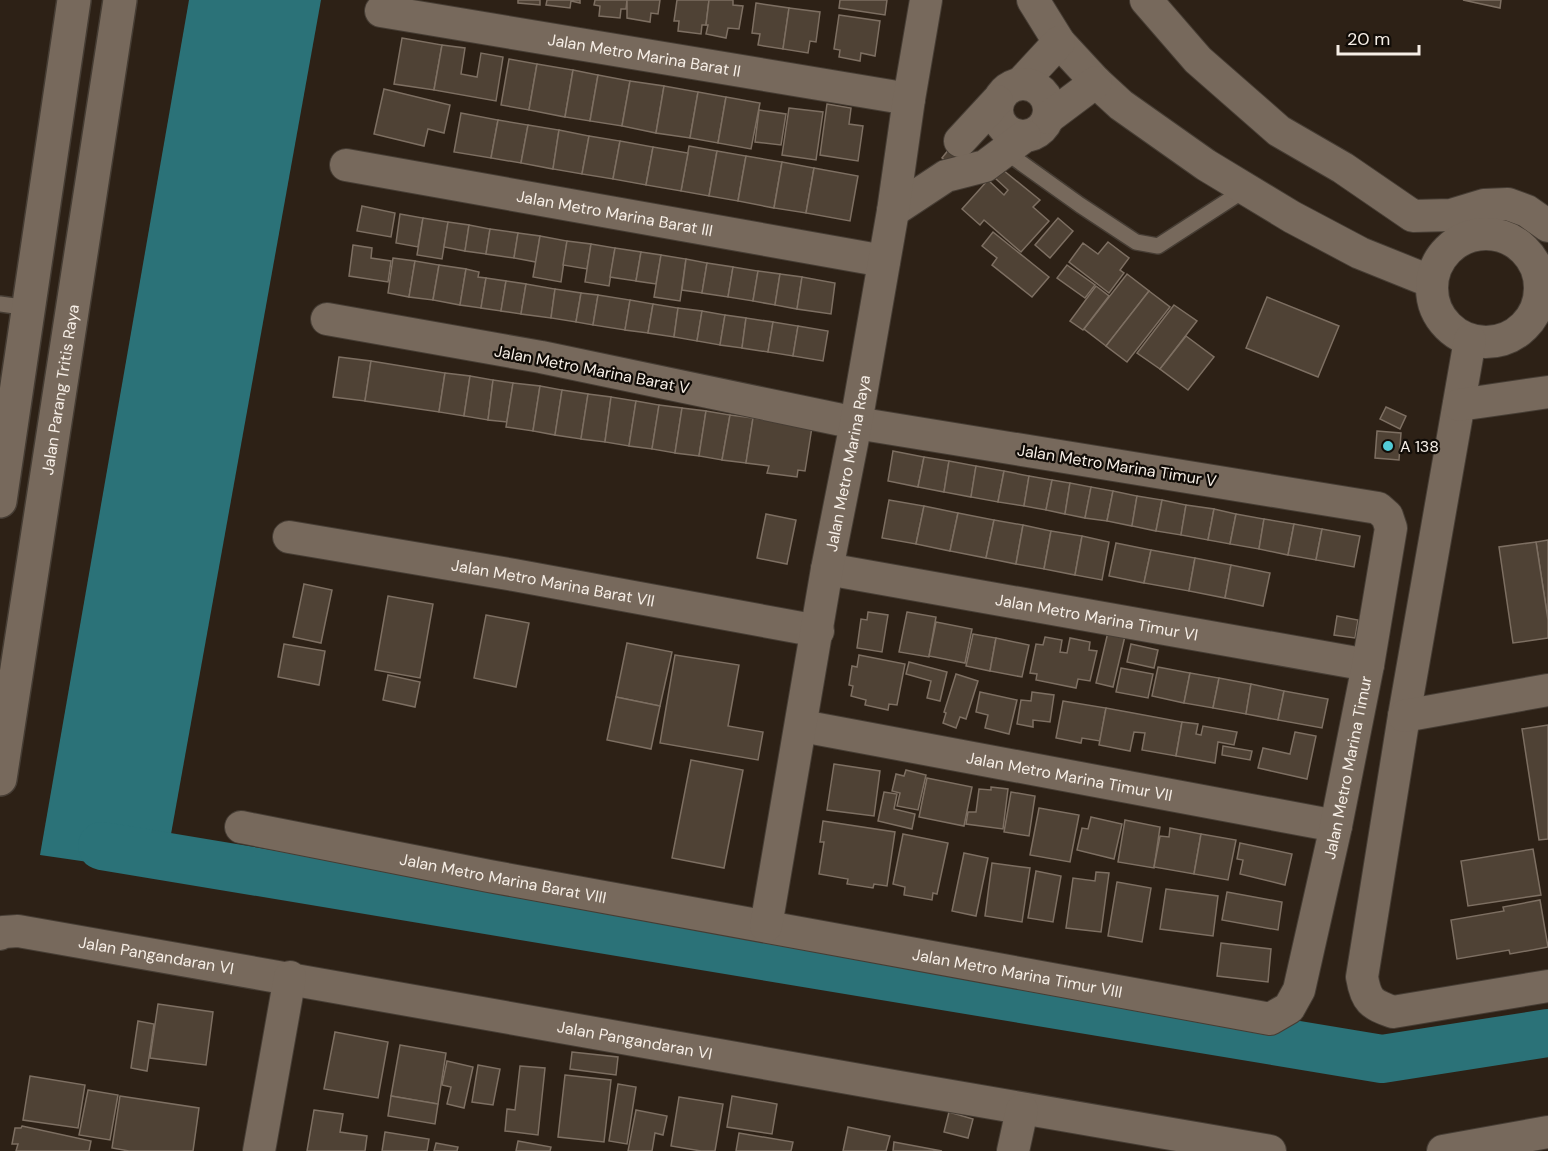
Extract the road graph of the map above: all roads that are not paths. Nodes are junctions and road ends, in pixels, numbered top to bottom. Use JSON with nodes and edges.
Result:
{"nodes":[{"id":1,"x":75,"y":0,"type":"edge"},
{"id":2,"x":120,"y":0,"type":"edge"},
{"id":3,"x":926,"y":0,"type":"edge"},
{"id":4,"x":1033,"y":0,"type":"edge"},
{"id":5,"x":1146,"y":0,"type":"edge"},
{"id":6,"x":381,"y":11,"type":"dead end"},
{"id":7,"x":1059,"y":42,"type":"junction"},
{"id":8,"x":1096,"y":82,"type":"junction"},
{"id":9,"x":1009,"y":92,"type":"junction"},
{"id":10,"x":909,"y":99,"type":"junction"},
{"id":11,"x":1026,"y":135,"type":"junction"},
{"id":12,"x":952,"y":160,"type":"junction"},
{"id":13,"x":346,"y":165,"type":"dead end"},
{"id":14,"x":1246,"y":189,"type":"junction"},
{"id":15,"x":893,"y":211,"type":"junction"},
{"id":16,"x":1548,"y":226,"type":"edge"},
{"id":17,"x":884,"y":261,"type":"junction"},
{"id":18,"x":1432,"y":282,"type":"junction"},
{"id":19,"x":1544,"y":294,"type":"edge"},
{"id":20,"x":14,"y":306,"type":"edge"},
{"id":21,"x":327,"y":319,"type":"dead end"},
{"id":22,"x":1470,"y":340,"type":"junction"},
{"id":23,"x":1548,"y":392,"type":"edge"},
{"id":24,"x":1459,"y":405,"type":"junction"},
{"id":25,"x":856,"y":423,"type":"junction"},
{"id":26,"x":0,"y":501,"type":"edge"},
{"id":27,"x":1378,"y":508,"type":"joint"},
{"id":28,"x":289,"y":537,"type":"dead end"},
{"id":29,"x":827,"y":569,"type":"junction"},
{"id":30,"x":818,"y":631,"type":"junction"},
{"id":31,"x":1368,"y":665,"type":"junction"},
{"id":32,"x":1548,"y":690,"type":"edge"},
{"id":33,"x":1404,"y":716,"type":"junction"},
{"id":34,"x":802,"y":726,"type":"junction"},
{"id":35,"x":0,"y":779,"type":"edge"},
{"id":36,"x":1336,"y":826,"type":"junction"},
{"id":37,"x":241,"y":827,"type":"dead end"},
{"id":38,"x":766,"y":926,"type":"junction"},
{"id":39,"x":0,"y":934,"type":"edge"},
{"id":40,"x":290,"y":977,"type":"junction"},
{"id":41,"x":1548,"y":986,"type":"edge"},
{"id":42,"x":1270,"y":1019,"type":"joint"},
{"id":43,"x":1022,"y":1110,"type":"junction"},
{"id":44,"x":1548,"y":1132,"type":"edge"},
{"id":45,"x":260,"y":1151,"type":"edge"},
{"id":46,"x":1013,"y":1151,"type":"edge"},
{"id":47,"x":1270,"y":1151,"type":"edge"},
{"id":48,"x":1443,"y":1151,"type":"edge"}],
"edges":[{"from":1,"to":20,"type":"street"},
{"from":2,"to":35,"type":"street","name":"Jalan Parang Tritis Raya"},
{"from":3,"to":10,"type":"street","name":"Jalan Metro Marina Raya"},
{"from":4,"to":7,"type":"street"},
{"from":5,"to":16,"type":"street"},
{"from":6,"to":10,"type":"street","name":"Jalan Metro Marina Barat II"},
{"from":7,"to":8,"type":"street"},
{"from":7,"to":9,"type":"street"},
{"from":8,"to":11,"type":"street"},
{"from":8,"to":14,"type":"street"},
{"from":9,"to":11,"type":"street"},
{"from":9,"to":11,"type":"street"},
{"from":9,"to":12,"type":"street"},
{"from":10,"to":15,"type":"street","name":"Jalan Metro Marina Raya"},
{"from":11,"to":12,"type":"street"},
{"from":11,"to":14,"type":"lane"},
{"from":12,"to":15,"type":"street"},
{"from":13,"to":17,"type":"street","name":"Jalan Metro Marina Barat III"},
{"from":14,"to":18,"type":"street"},
{"from":15,"to":17,"type":"street","name":"Jalan Metro Marina Raya"},
{"from":17,"to":25,"type":"street","name":"Jalan Metro Marina Raya"},
{"from":18,"to":19,"type":"street"},
{"from":18,"to":22,"type":"street"},
{"from":19,"to":22,"type":"street"},
{"from":20,"to":26,"type":"street"},
{"from":21,"to":25,"type":"street","name":"Jalan Metro Marina Barat V"},
{"from":22,"to":24,"type":"street"},
{"from":23,"to":24,"type":"street"},
{"from":24,"to":33,"type":"street"},
{"from":25,"to":27,"type":"street","name":"Jalan Metro Marina Timur V"},
{"from":25,"to":29,"type":"street","name":"Jalan Metro Marina Raya"},
{"from":27,"to":31,"type":"street","name":"Jalan Metro Marina Timur"},
{"from":28,"to":30,"type":"street","name":"Jalan Metro Marina Barat VII"},
{"from":29,"to":30,"type":"street","name":"Jalan Metro Marina Raya"},
{"from":29,"to":31,"type":"street","name":"Jalan Metro Marina Timur VI"},
{"from":30,"to":34,"type":"street","name":"Jalan Metro Marina Raya"},
{"from":31,"to":36,"type":"street","name":"Jalan Metro Marina Timur"},
{"from":32,"to":33,"type":"street"},
{"from":33,"to":41,"type":"street"},
{"from":34,"to":36,"type":"street","name":"Jalan Metro Marina Timur VII"},
{"from":34,"to":38,"type":"street","name":"Jalan Metro Marina Raya"},
{"from":36,"to":42,"type":"street","name":"Jalan Metro Marina Timur"},
{"from":37,"to":38,"type":"street","name":"Jalan Metro Marina Barat VIII"},
{"from":38,"to":42,"type":"street","name":"Jalan Metro Marina Timur VIII"},
{"from":39,"to":40,"type":"street","name":"Jalan Pangandaran VI"},
{"from":40,"to":43,"type":"street","name":"Jalan Pangandaran VI"},
{"from":40,"to":45,"type":"street"},
{"from":43,"to":46,"type":"street"},
{"from":43,"to":47,"type":"street","name":"Jalan Pangandaran VI"},
{"from":44,"to":48,"type":"street"}]}
